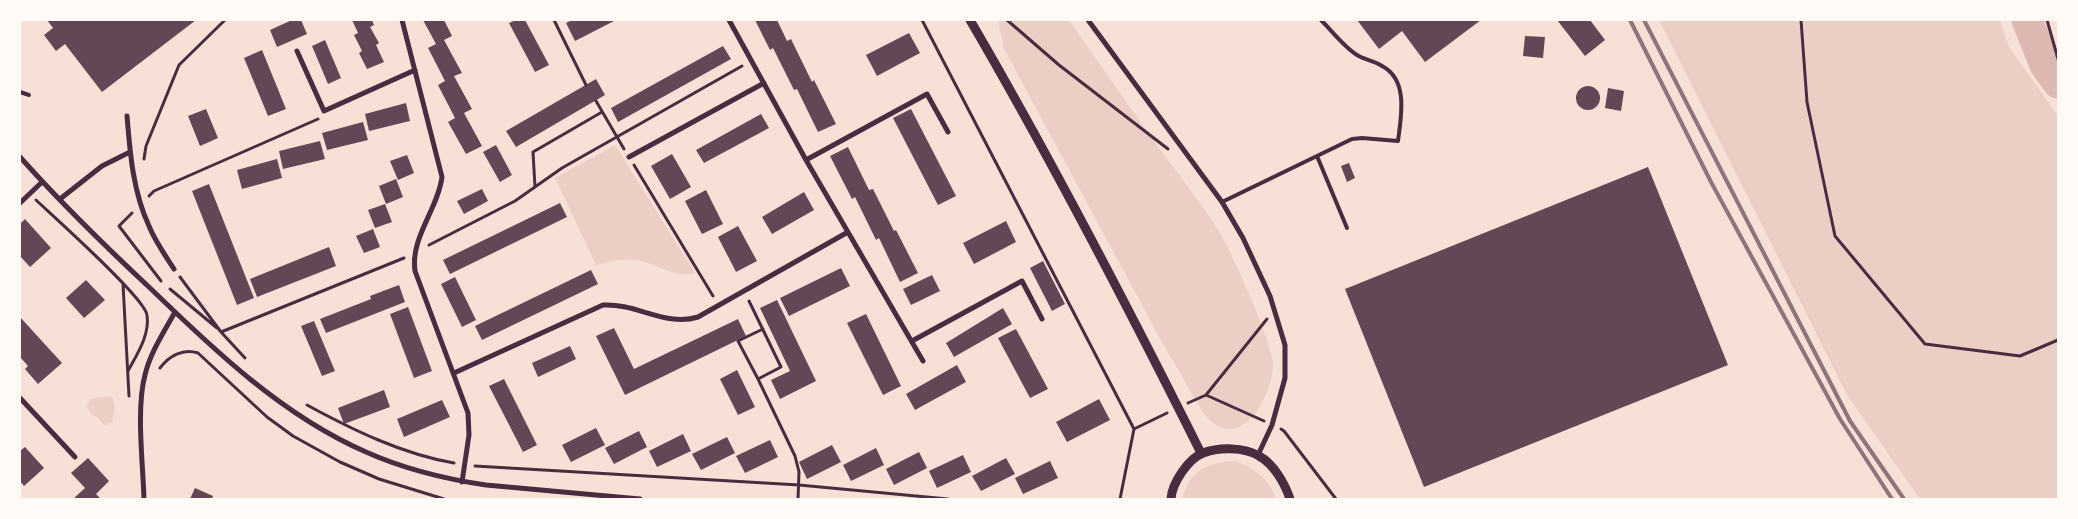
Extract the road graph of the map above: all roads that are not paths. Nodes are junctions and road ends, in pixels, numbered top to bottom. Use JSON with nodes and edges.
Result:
{"nodes":[{"id":1,"x":402,"y":20,"type":"edge"},
{"id":2,"x":729,"y":20,"type":"edge"},
{"id":3,"x":970,"y":20,"type":"edge"},
{"id":4,"x":1088,"y":20,"type":"edge"},
{"id":5,"x":1321,"y":20,"type":"edge"},
{"id":6,"x":297,"y":51,"type":"dead end"},
{"id":7,"x":415,"y":70,"type":"junction"},
{"id":8,"x":764,"y":83,"type":"junction"},
{"id":9,"x":20,"y":92,"type":"edge"},
{"id":10,"x":29,"y":94,"type":"dead end"},
{"id":11,"x":127,"y":116,"type":"dead end"},
{"id":12,"x":948,"y":132,"type":"dead end"},
{"id":13,"x":130,"y":152,"type":"junction"},
{"id":14,"x":20,"y":156,"type":"edge"},
{"id":15,"x":629,"y":156,"type":"road end"},
{"id":16,"x":1317,"y":156,"type":"junction"},
{"id":17,"x":806,"y":160,"type":"junction"},
{"id":18,"x":42,"y":182,"type":"junction"},
{"id":19,"x":60,"y":199,"type":"junction"},
{"id":20,"x":1222,"y":202,"type":"junction"},
{"id":21,"x":20,"y":203,"type":"edge"},
{"id":22,"x":1347,"y":228,"type":"dead end"},
{"id":23,"x":848,"y":232,"type":"junction"},
{"id":24,"x":174,"y":269,"type":"road end"},
{"id":25,"x":175,"y":312,"type":"junction"},
{"id":26,"x":1042,"y":319,"type":"dead end"},
{"id":27,"x":912,"y":341,"type":"junction"},
{"id":28,"x":923,"y":360,"type":"dead end"},
{"id":29,"x":454,"y":373,"type":"junction"},
{"id":30,"x":20,"y":398,"type":"edge"},
{"id":31,"x":1201,"y":453,"type":"junction"},
{"id":32,"x":1258,"y":455,"type":"junction"},
{"id":33,"x":75,"y":457,"type":"dead end"},
{"id":34,"x":462,"y":482,"type":"junction"},
{"id":35,"x":598,"y":498,"type":"edge"},
{"id":36,"x":144,"y":499,"type":"edge"},
{"id":37,"x":640,"y":499,"type":"edge"},
{"id":38,"x":1171,"y":499,"type":"edge"},
{"id":39,"x":1290,"y":499,"type":"edge"}],
"edges":[{"from":1,"to":7,"type":"street"},
{"from":2,"to":8,"type":"street"},
{"from":3,"to":31,"type":"street"},
{"from":4,"to":20,"type":"street"},
{"from":5,"to":16,"type":"lane"},
{"from":6,"to":7,"type":"street"},
{"from":7,"to":29,"type":"street"},
{"from":8,"to":15,"type":"street"},
{"from":8,"to":17,"type":"street"},
{"from":9,"to":10,"type":"lane"},
{"from":11,"to":13,"type":"street"},
{"from":12,"to":17,"type":"street"},
{"from":13,"to":19,"type":"street"},
{"from":13,"to":24,"type":"street"},
{"from":14,"to":18,"type":"street"},
{"from":16,"to":20,"type":"lane"},
{"from":16,"to":22,"type":"lane"},
{"from":17,"to":23,"type":"street"},
{"from":18,"to":19,"type":"street"},
{"from":18,"to":21,"type":"street"},
{"from":19,"to":25,"type":"street"},
{"from":20,"to":32,"type":"street"},
{"from":23,"to":27,"type":"street"},
{"from":23,"to":29,"type":"street"},
{"from":25,"to":34,"type":"street"},
{"from":25,"to":36,"type":"street"},
{"from":26,"to":27,"type":"street"},
{"from":27,"to":28,"type":"street"},
{"from":29,"to":34,"type":"street"},
{"from":30,"to":33,"type":"street"},
{"from":31,"to":32,"type":"street"},
{"from":31,"to":38,"type":"street"},
{"from":32,"to":39,"type":"street"},
{"from":34,"to":35,"type":"street"},
{"from":35,"to":37,"type":"street"}]}
